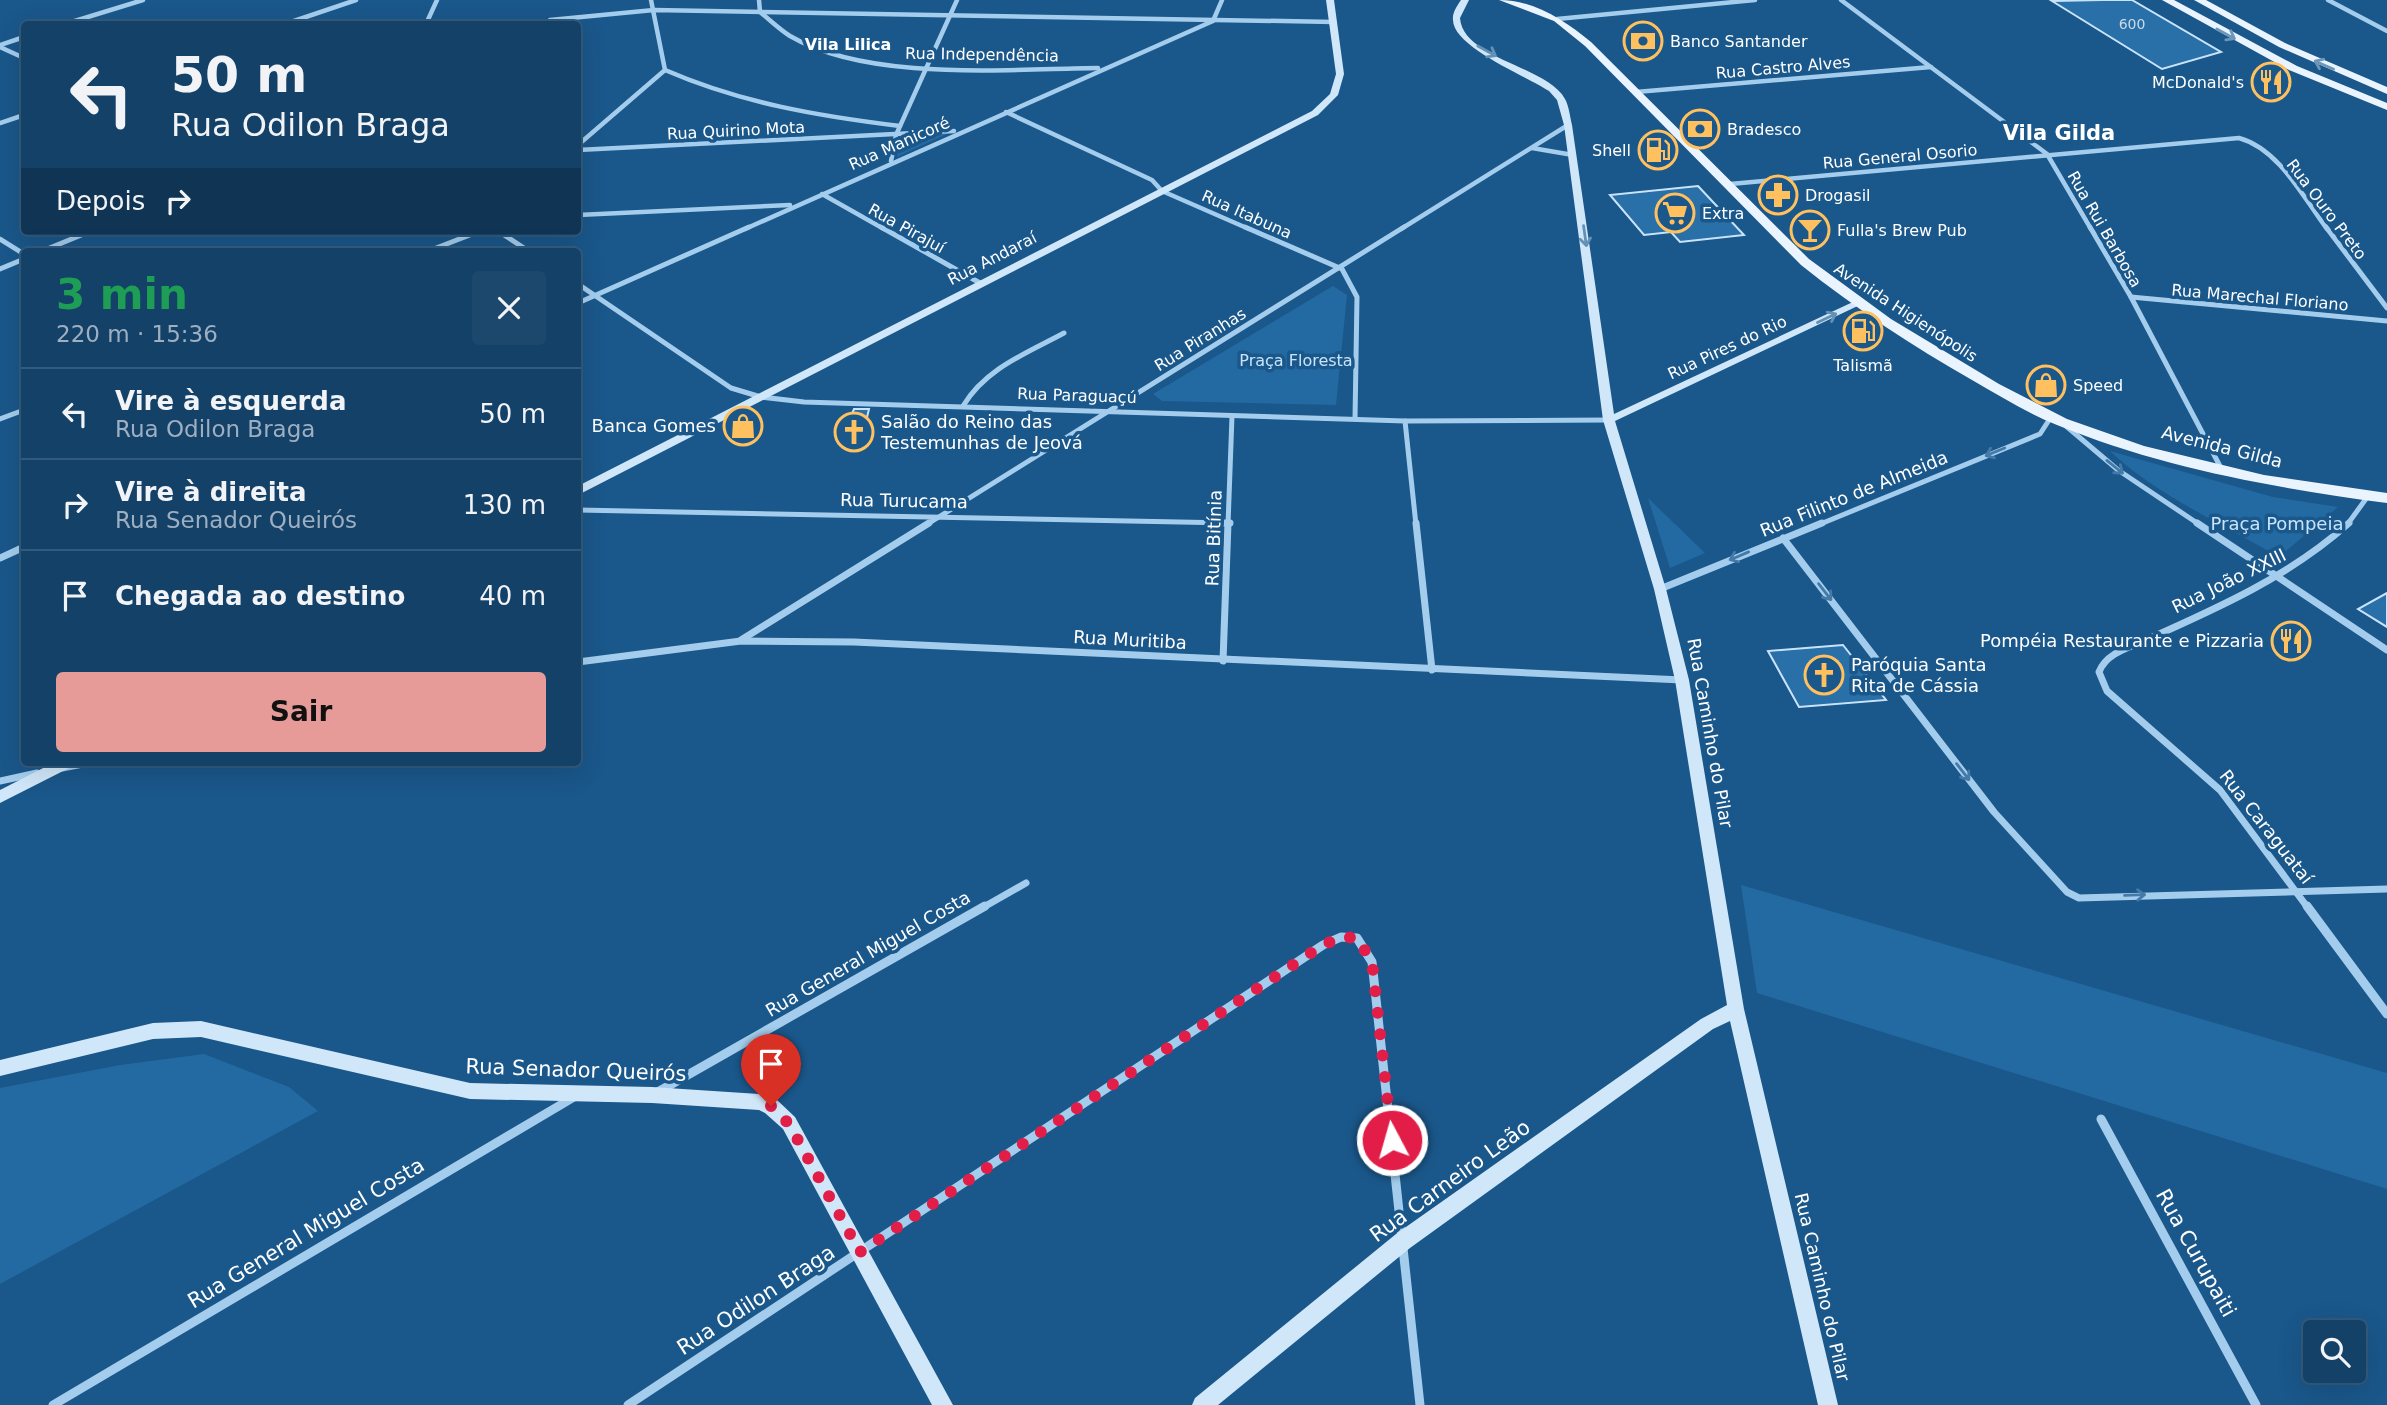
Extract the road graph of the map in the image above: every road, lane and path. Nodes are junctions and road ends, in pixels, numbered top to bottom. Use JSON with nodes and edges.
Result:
{"nodes":[{"id":1,"x":143,"y":0,"type":"edge"},
{"id":2,"x":356,"y":0,"type":"edge"},
{"id":3,"x":437,"y":0,"type":"edge"},
{"id":4,"x":651,"y":0,"type":"edge"},
{"id":5,"x":759,"y":0,"type":"edge"},
{"id":6,"x":957,"y":0,"type":"edge"},
{"id":7,"x":1222,"y":0,"type":"edge"},
{"id":8,"x":1330,"y":0,"type":"edge"},
{"id":9,"x":1465,"y":0,"type":"edge"},
{"id":10,"x":1504,"y":0,"type":"edge"},
{"id":11,"x":1755,"y":0,"type":"edge"},
{"id":12,"x":1841,"y":0,"type":"edge"},
{"id":13,"x":2167,"y":0,"type":"edge"},
{"id":14,"x":2199,"y":0,"type":"edge"},
{"id":15,"x":2328,"y":0,"type":"edge"},
{"id":16,"x":653,"y":10,"type":"junction"},
{"id":17,"x":760,"y":12,"type":"junction"},
{"id":18,"x":950,"y":16,"type":"junction"},
{"id":19,"x":1557,"y":19,"type":"junction"},
{"id":20,"x":550,"y":20,"type":"dead end"},
{"id":21,"x":75,"y":21,"type":"edge"},
{"id":22,"x":294,"y":21,"type":"edge"},
{"id":23,"x":427,"y":21,"type":"edge"},
{"id":24,"x":1213,"y":21,"type":"junction"},
{"id":25,"x":1334,"y":22,"type":"junction"},
{"id":26,"x":2387,"y":31,"type":"edge"},
{"id":27,"x":21,"y":38,"type":"edge"},
{"id":28,"x":0,"y":46,"type":"edge"},
{"id":29,"x":21,"y":56,"type":"edge"},
{"id":30,"x":924,"y":67,"type":"junction"},
{"id":31,"x":1932,"y":67,"type":"junction"},
{"id":32,"x":1102,"y":68,"type":"junction"},
{"id":33,"x":665,"y":70,"type":"junction"},
{"id":34,"x":2387,"y":91,"type":"edge"},
{"id":35,"x":1636,"y":92,"type":"junction"},
{"id":36,"x":2387,"y":107,"type":"edge"},
{"id":37,"x":1006,"y":112,"type":"junction"},
{"id":38,"x":21,"y":116,"type":"edge"},
{"id":39,"x":0,"y":123,"type":"edge"},
{"id":40,"x":1568,"y":125,"type":"junction"},
{"id":41,"x":900,"y":126,"type":"junction"},
{"id":42,"x":961,"y":131,"type":"junction"},
{"id":43,"x":896,"y":135,"type":"junction"},
{"id":44,"x":2239,"y":138,"type":"joint"},
{"id":45,"x":581,"y":145,"type":"edge"},
{"id":46,"x":581,"y":148,"type":"edge"},
{"id":47,"x":1531,"y":148,"type":"junction"},
{"id":48,"x":2047,"y":154,"type":"junction"},
{"id":49,"x":1573,"y":155,"type":"junction"},
{"id":50,"x":891,"y":161,"type":"junction"},
{"id":51,"x":1730,"y":184,"type":"junction"},
{"id":52,"x":1162,"y":191,"type":"junction"},
{"id":53,"x":822,"y":194,"type":"junction"},
{"id":54,"x":797,"y":205,"type":"junction"},
{"id":55,"x":581,"y":215,"type":"edge"},
{"id":56,"x":81,"y":235,"type":"edge"},
{"id":57,"x":470,"y":235,"type":"edge"},
{"id":58,"x":504,"y":235,"type":"edge"},
{"id":59,"x":0,"y":239,"type":"edge"},
{"id":60,"x":50,"y":248,"type":"edge"},
{"id":61,"x":436,"y":248,"type":"edge"},
{"id":62,"x":524,"y":248,"type":"edge"},
{"id":63,"x":21,"y":255,"type":"edge"},
{"id":64,"x":21,"y":258,"type":"edge"},
{"id":65,"x":0,"y":269,"type":"edge"},
{"id":66,"x":1342,"y":269,"type":"junction"},
{"id":67,"x":980,"y":283,"type":"junction"},
{"id":68,"x":581,"y":286,"type":"edge"},
{"id":69,"x":595,"y":295,"type":"junction"},
{"id":70,"x":2131,"y":297,"type":"junction"},
{"id":71,"x":581,"y":302,"type":"edge"},
{"id":72,"x":1859,"y":303,"type":"junction"},
{"id":73,"x":2387,"y":307,"type":"edge"},
{"id":74,"x":2387,"y":321,"type":"edge"},
{"id":75,"x":1064,"y":333,"type":"dead end"},
{"id":76,"x":761,"y":397,"type":"junction"},
{"id":77,"x":964,"y":406,"type":"junction"},
{"id":78,"x":1112,"y":410,"type":"junction"},
{"id":79,"x":21,"y":411,"type":"edge"},
{"id":80,"x":1232,"y":416,"type":"junction"},
{"id":81,"x":0,"y":419,"type":"edge"},
{"id":82,"x":1355,"y":419,"type":"junction"},
{"id":83,"x":1609,"y":420,"type":"junction"},
{"id":84,"x":2057,"y":420,"type":"junction"},
{"id":85,"x":1405,"y":421,"type":"junction"},
{"id":86,"x":2222,"y":471,"type":"junction"},
{"id":87,"x":581,"y":489,"type":"edge"},
{"id":88,"x":2368,"y":496,"type":"junction"},
{"id":89,"x":2387,"y":498,"type":"edge"},
{"id":90,"x":581,"y":510,"type":"edge"},
{"id":91,"x":943,"y":515,"type":"junction"},
{"id":92,"x":1230,"y":523,"type":"junction"},
{"id":93,"x":1783,"y":538,"type":"junction"},
{"id":94,"x":21,"y":548,"type":"edge"},
{"id":95,"x":0,"y":558,"type":"edge"},
{"id":96,"x":2276,"y":577,"type":"junction"},
{"id":97,"x":1660,"y":589,"type":"junction"},
{"id":98,"x":740,"y":641,"type":"junction"},
{"id":99,"x":2387,"y":650,"type":"edge"},
{"id":100,"x":1223,"y":661,"type":"junction"},
{"id":101,"x":581,"y":662,"type":"edge"},
{"id":102,"x":1433,"y":670,"type":"junction"},
{"id":103,"x":2098,"y":679,"type":"joint"},
{"id":104,"x":1682,"y":680,"type":"junction"},
{"id":105,"x":59,"y":767,"type":"edge"},
{"id":106,"x":0,"y":781,"type":"edge"},
{"id":107,"x":0,"y":797,"type":"edge"},
{"id":108,"x":1026,"y":883,"type":"dead end"},
{"id":109,"x":2387,"y":889,"type":"edge"},
{"id":110,"x":2295,"y":890,"type":"junction"},
{"id":111,"x":1735,"y":1009,"type":"junction"},
{"id":112,"x":2387,"y":1014,"type":"edge"},
{"id":113,"x":0,"y":1068,"type":"edge"},
{"id":114,"x":579,"y":1093,"type":"junction"},
{"id":115,"x":652,"y":1095,"type":"junction"},
{"id":116,"x":2101,"y":1119,"type":"dead end"},
{"id":117,"x":1403,"y":1241,"type":"junction"},
{"id":118,"x":860,"y":1252,"type":"junction"},
{"id":119,"x":53,"y":1405,"type":"edge"},
{"id":120,"x":628,"y":1405,"type":"edge"},
{"id":121,"x":943,"y":1405,"type":"edge"},
{"id":122,"x":1202,"y":1405,"type":"edge"},
{"id":123,"x":1420,"y":1405,"type":"edge"},
{"id":124,"x":1828,"y":1405,"type":"edge"},
{"id":125,"x":2256,"y":1405,"type":"edge"}],
"edges":[{"from":1,"to":21,"type":"street"},
{"from":2,"to":22,"type":"street"},
{"from":3,"to":23,"type":"street"},
{"from":4,"to":16,"type":"street"},
{"from":5,"to":17,"type":"street"},
{"from":6,"to":18,"type":"street"},
{"from":7,"to":24,"type":"street"},
{"from":8,"to":25,"type":"street","name":"Rua Andaraí"},
{"from":9,"to":40,"type":"street","name":"Rua Caminho do Pilar","one_way":true},
{"from":10,"to":19,"type":"main road","name":"Avenida Higienópolis"},
{"from":11,"to":19,"type":"street"},
{"from":12,"to":31,"type":"street","name":"Rua Rui Barbosa"},
{"from":13,"to":36,"type":"main road","one_way":true},
{"from":34,"to":14,"type":"main road","one_way":true},
{"from":15,"to":26,"type":"street"},
{"from":16,"to":17,"type":"street"},
{"from":16,"to":20,"type":"street"},
{"from":16,"to":33,"type":"street"},
{"from":17,"to":18,"type":"street"},
{"from":17,"to":30,"type":"street","name":"Rua Independência"},
{"from":18,"to":24,"type":"street"},
{"from":18,"to":30,"type":"street"},
{"from":19,"to":35,"type":"main road","name":"Avenida Higienópolis"},
{"from":24,"to":25,"type":"street"},
{"from":24,"to":32,"type":"street","name":"Rua Manicoré"},
{"from":25,"to":52,"type":"street","name":"Rua Andaraí"},
{"from":27,"to":28,"type":"street"},
{"from":28,"to":29,"type":"street"},
{"from":30,"to":32,"type":"street","name":"Rua Independência"},
{"from":30,"to":41,"type":"street"},
{"from":31,"to":35,"type":"street","name":"Rua Castro Alves"},
{"from":31,"to":48,"type":"street","name":"Rua Rui Barbosa"},
{"from":32,"to":37,"type":"street","name":"Rua Manicoré"},
{"from":33,"to":41,"type":"street"},
{"from":33,"to":45,"type":"street"},
{"from":35,"to":51,"type":"main road","name":"Avenida Higienópolis"},
{"from":37,"to":42,"type":"street","name":"Rua Manicoré"},
{"from":37,"to":52,"type":"street","name":"Rua Itabuna"},
{"from":38,"to":39,"type":"street"},
{"from":40,"to":47,"type":"street","name":"Rua Piranhas"},
{"from":40,"to":49,"type":"street","name":"Rua Caminho do Pilar"},
{"from":41,"to":43,"type":"street"},
{"from":42,"to":43,"type":"street","name":"Rua Quirino Mota"},
{"from":42,"to":50,"type":"street","name":"Rua Manicoré"},
{"from":43,"to":46,"type":"street","name":"Rua Quirino Mota"},
{"from":43,"to":50,"type":"street"},
{"from":44,"to":48,"type":"street","name":"Rua General Osorio"},
{"from":44,"to":73,"type":"street","name":"Rua Ouro Preto"},
{"from":47,"to":49,"type":"street"},
{"from":47,"to":66,"type":"street","name":"Rua Piranhas"},
{"from":48,"to":51,"type":"street","name":"Rua General Osorio"},
{"from":48,"to":70,"type":"street","name":"Rua Rui Barbosa"},
{"from":49,"to":83,"type":"street","name":"Rua Caminho do Pilar","one_way":true},
{"from":50,"to":53,"type":"street","name":"Rua Manicoré"},
{"from":51,"to":72,"type":"main road","name":"Avenida Higienópolis"},
{"from":52,"to":66,"type":"street","name":"Rua Itabuna"},
{"from":52,"to":67,"type":"street","name":"Rua Andaraí"},
{"from":53,"to":54,"type":"street","name":"Rua Manicoré"},
{"from":53,"to":67,"type":"street","name":"Rua Pirajuí"},
{"from":54,"to":55,"type":"street"},
{"from":54,"to":69,"type":"street","name":"Rua Manicoré"},
{"from":56,"to":60,"type":"street"},
{"from":57,"to":61,"type":"street"},
{"from":58,"to":62,"type":"street"},
{"from":59,"to":63,"type":"street"},
{"from":64,"to":65,"type":"street"},
{"from":66,"to":78,"type":"street","name":"Rua Piranhas"},
{"from":66,"to":82,"type":"street"},
{"from":67,"to":76,"type":"street","name":"Rua Andaraí"},
{"from":68,"to":69,"type":"street","name":"Rua Paraguaçú"},
{"from":69,"to":71,"type":"street","name":"Rua Manicoré"},
{"from":69,"to":76,"type":"street","name":"Rua Paraguaçú"},
{"from":70,"to":74,"type":"street","name":"Rua Marechal Floriano"},
{"from":70,"to":86,"type":"street","name":"Rua Rui Barbosa"},
{"from":83,"to":72,"type":"street","name":"Rua Pires do Rio","one_way":true},
{"from":72,"to":84,"type":"main road","name":"Avenida Higienópolis"},
{"from":75,"to":77,"type":"street"},
{"from":76,"to":77,"type":"street","name":"Rua Paraguaçú"},
{"from":76,"to":87,"type":"street","name":"Rua Andaraí"},
{"from":77,"to":78,"type":"street","name":"Rua Paraguaçú"},
{"from":78,"to":80,"type":"street","name":"Rua Paraguaçú"},
{"from":78,"to":91,"type":"street","name":"Rua Piranhas"},
{"from":79,"to":81,"type":"street"},
{"from":80,"to":82,"type":"street","name":"Rua Paraguaçú"},
{"from":80,"to":92,"type":"street","name":"Rua Bitínia"},
{"from":82,"to":85,"type":"street","name":"Rua Paraguaçú"},
{"from":83,"to":85,"type":"street","name":"Rua Paraguaçú"},
{"from":83,"to":97,"type":"street","name":"Rua Caminho do Pilar"},
{"from":84,"to":86,"type":"main road","name":"Avenida Gilda"},
{"from":84,"to":93,"type":"street","name":"Rua Filinto de Almeida","one_way":true},
{"from":84,"to":96,"type":"street","name":"Avenida Higienópolis","one_way":true},
{"from":85,"to":102,"type":"street"},
{"from":86,"to":88,"type":"main road","name":"Avenida Gilda"},
{"from":88,"to":89,"type":"main road","name":"Avenida Gilda"},
{"from":88,"to":96,"type":"street","name":"Rua João XXIII"},
{"from":90,"to":91,"type":"street","name":"Rua Turucama"},
{"from":91,"to":92,"type":"street","name":"Rua Turucama"},
{"from":91,"to":98,"type":"street","name":"Rua Piranhas"},
{"from":92,"to":100,"type":"street","name":"Rua Bitínia"},
{"from":93,"to":97,"type":"street","name":"Rua Filinto de Almeida","one_way":true},
{"from":93,"to":110,"type":"street","one_way":true},
{"from":94,"to":95,"type":"street"},
{"from":96,"to":99,"type":"street","name":"Avenida Higienópolis"},
{"from":96,"to":103,"type":"street","name":"Rua João XXIII"},
{"from":97,"to":104,"type":"street","name":"Rua Caminho do Pilar"},
{"from":98,"to":100,"type":"street","name":"Rua Muritiba"},
{"from":98,"to":101,"type":"street","name":"Rua Muritiba"},
{"from":100,"to":102,"type":"street","name":"Rua Muritiba"},
{"from":102,"to":104,"type":"street","name":"Rua Muritiba"},
{"from":103,"to":110,"type":"street","name":"Rua Caraguataí"},
{"from":104,"to":111,"type":"street","name":"Rua Caminho do Pilar"},
{"from":105,"to":106,"type":"street"},
{"from":105,"to":107,"type":"street"},
{"from":108,"to":115,"type":"street","name":"Rua General Miguel Costa"},
{"from":109,"to":110,"type":"street"},
{"from":110,"to":112,"type":"street","name":"Rua Caraguataí"},
{"from":111,"to":117,"type":"street","name":"Rua Carneiro Leão"},
{"from":111,"to":124,"type":"street","name":"Rua Caminho do Pilar"},
{"from":113,"to":114,"type":"street","name":"Rua Senador Queirós"},
{"from":114,"to":115,"type":"street","name":"Rua Senador Queirós"},
{"from":114,"to":119,"type":"street","name":"Rua General Miguel Costa"},
{"from":115,"to":118,"type":"street","name":"Rua Senador Queirós"},
{"from":116,"to":125,"type":"street","name":"Rua Curupaiti"},
{"from":117,"to":118,"type":"street","name":"Rua Odilon Braga"},
{"from":117,"to":122,"type":"street","name":"Rua Carneiro Leão"},
{"from":117,"to":123,"type":"street"},
{"from":118,"to":120,"type":"street","name":"Rua Odilon Braga"},
{"from":118,"to":121,"type":"street","name":"Rua Senador Queirós"}]}
